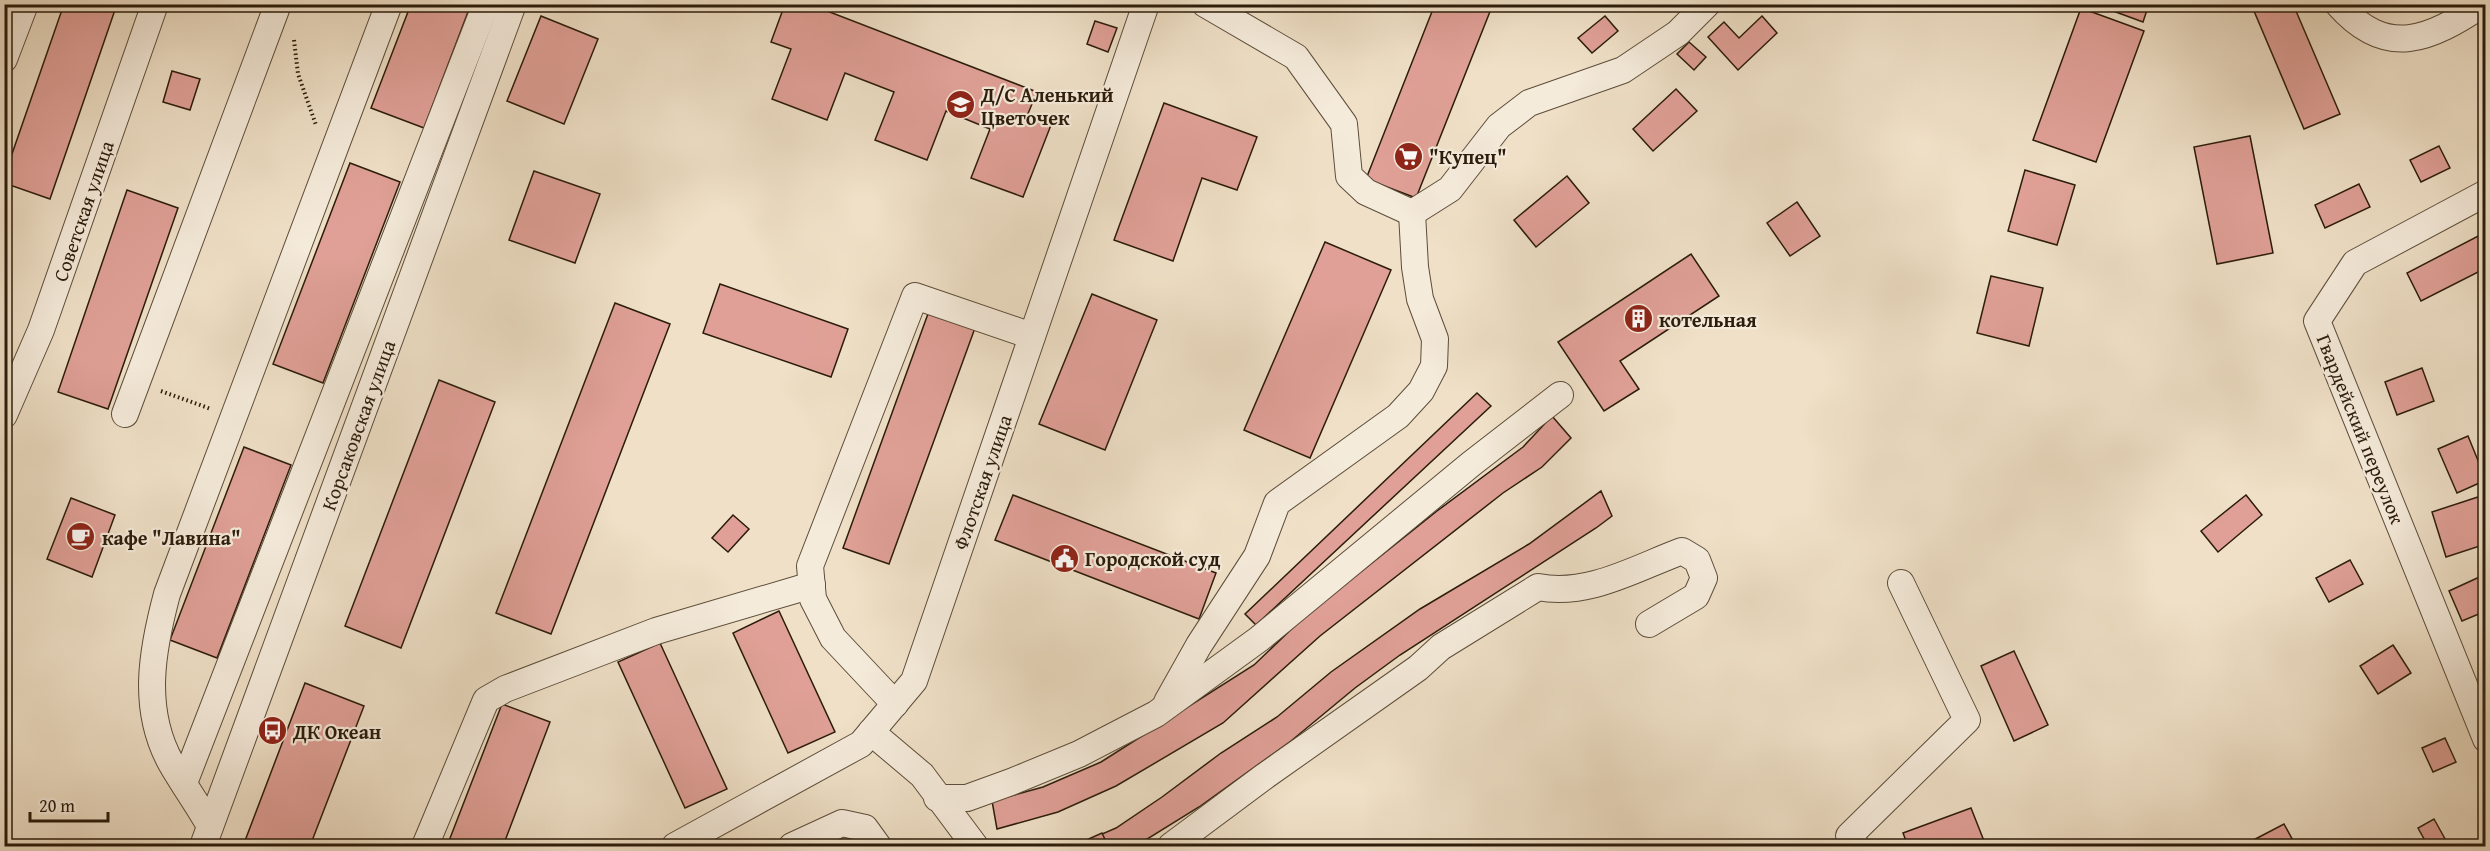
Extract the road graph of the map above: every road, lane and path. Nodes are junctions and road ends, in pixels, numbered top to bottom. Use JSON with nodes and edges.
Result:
{"nodes":[{"id":1,"x":25,"y":4,"type":"edge"},
{"id":2,"x":155,"y":4,"type":"edge"},
{"id":3,"x":278,"y":4,"type":"edge"},
{"id":4,"x":389,"y":4,"type":"edge"},
{"id":5,"x":486,"y":4,"type":"edge"},
{"id":6,"x":513,"y":4,"type":"edge"},
{"id":7,"x":1146,"y":4,"type":"edge"},
{"id":8,"x":1204,"y":4,"type":"edge"},
{"id":9,"x":1707,"y":4,"type":"edge"},
{"id":10,"x":2338,"y":4,"type":"edge"},
{"id":11,"x":2483,"y":4,"type":"edge"},
{"id":12,"x":293,"y":32,"type":"dead end"},
{"id":13,"x":4,"y":59,"type":"edge"},
{"id":14,"x":335,"y":148,"type":"junction"},
{"id":15,"x":2486,"y":193,"type":"edge"},
{"id":16,"x":1412,"y":213,"type":"junction"},
{"id":17,"x":1032,"y":336,"type":"junction"},
{"id":18,"x":136,"y":382,"type":"junction"},
{"id":19,"x":1560,"y":395,"type":"dead end"},
{"id":20,"x":125,"y":414,"type":"dead end"},
{"id":21,"x":4,"y":415,"type":"edge"},
{"id":22,"x":234,"y":417,"type":"junction"},
{"id":23,"x":1901,"y":583,"type":"dead end"},
{"id":24,"x":812,"y":585,"type":"junction"},
{"id":25,"x":1649,"y":624,"type":"dead end"},
{"id":26,"x":895,"y":704,"type":"junction"},
{"id":27,"x":1163,"y":709,"type":"junction"},
{"id":28,"x":871,"y":732,"type":"junction"},
{"id":29,"x":2486,"y":739,"type":"edge"},
{"id":30,"x":184,"y":783,"type":"junction"},
{"id":31,"x":937,"y":798,"type":"junction"},
{"id":32,"x":207,"y":836,"type":"edge"},
{"id":33,"x":426,"y":846,"type":"edge"},
{"id":34,"x":675,"y":846,"type":"edge"},
{"id":35,"x":792,"y":846,"type":"edge"},
{"id":36,"x":878,"y":846,"type":"edge"},
{"id":37,"x":975,"y":846,"type":"edge"},
{"id":38,"x":1171,"y":846,"type":"edge"},
{"id":39,"x":1856,"y":846,"type":"edge"}],
"edges":[{"from":1,"to":13,"type":"street"},
{"from":2,"to":21,"type":"street","name":"Советская улица"},
{"from":3,"to":18,"type":"street"},
{"from":4,"to":14,"type":"street"},
{"from":5,"to":30,"type":"street"},
{"from":6,"to":32,"type":"street","name":"Корсаковская улица"},
{"from":7,"to":17,"type":"street","name":"Флотская улица"},
{"from":8,"to":16,"type":"street"},
{"from":9,"to":16,"type":"street"},
{"from":10,"to":11,"type":"street"},
{"from":12,"to":14,"type":"path"},
{"from":14,"to":22,"type":"street"},
{"from":15,"to":29,"type":"street","name":"Гвардейский переулок"},
{"from":16,"to":27,"type":"street"},
{"from":17,"to":24,"type":"street"},
{"from":17,"to":26,"type":"street","name":"Флотская улица"},
{"from":18,"to":20,"type":"street"},
{"from":18,"to":22,"type":"path"},
{"from":19,"to":27,"type":"street"},
{"from":22,"to":30,"type":"street"},
{"from":23,"to":39,"type":"street"},
{"from":24,"to":26,"type":"street"},
{"from":24,"to":33,"type":"street"},
{"from":25,"to":38,"type":"street"},
{"from":26,"to":28,"type":"street","name":"Флотская улица"},
{"from":27,"to":31,"type":"street"},
{"from":28,"to":31,"type":"street"},
{"from":28,"to":34,"type":"street","name":"Флотская улица"},
{"from":30,"to":32,"type":"street"},
{"from":31,"to":37,"type":"street"},
{"from":35,"to":36,"type":"street"}]}
